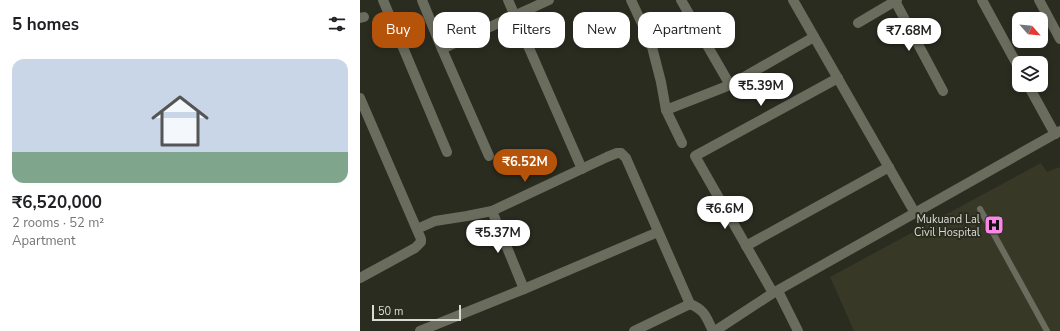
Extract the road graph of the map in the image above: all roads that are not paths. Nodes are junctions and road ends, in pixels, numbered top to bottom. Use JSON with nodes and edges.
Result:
{"nodes":[{"id":1,"x":383,"y":0,"type":"edge"},
{"id":2,"x":422,"y":0,"type":"edge"},
{"id":3,"x":508,"y":0,"type":"edge"},
{"id":4,"x":549,"y":0,"type":"edge"},
{"id":5,"x":631,"y":0,"type":"edge"},
{"id":6,"x":681,"y":0,"type":"edge"},
{"id":7,"x":793,"y":0,"type":"edge"},
{"id":8,"x":982,"y":0,"type":"edge"},
{"id":9,"x":1039,"y":0,"type":"edge"},
{"id":10,"x":896,"y":1,"type":"edge"},
{"id":11,"x":514,"y":12,"type":"edge"},
{"id":12,"x":522,"y":12,"type":"edge"},
{"id":13,"x":498,"y":23,"type":"edge"},
{"id":14,"x":858,"y":23,"type":"dead end"},
{"id":15,"x":814,"y":37,"type":"junction"},
{"id":16,"x":1060,"y":39,"type":"edge"},
{"id":17,"x":529,"y":48,"type":"edge"},
{"id":18,"x":442,"y":49,"type":"junction"},
{"id":19,"x":1012,"y":56,"type":"edge"},
{"id":20,"x":838,"y":78,"type":"junction"},
{"id":21,"x":730,"y":85,"type":"junction"},
{"id":22,"x":943,"y":91,"type":"dead end"},
{"id":23,"x":1032,"y":92,"type":"edge"},
{"id":24,"x":360,"y":98,"type":"edge"},
{"id":25,"x":666,"y":110,"type":"junction"},
{"id":26,"x":364,"y":118,"type":"edge"},
{"id":27,"x":1058,"y":132,"type":"edge"},
{"id":28,"x":682,"y":143,"type":"dead end"},
{"id":29,"x":447,"y":152,"type":"dead end"},
{"id":30,"x":489,"y":156,"type":"dead end"},
{"id":31,"x":889,"y":167,"type":"junction"},
{"id":32,"x":582,"y":168,"type":"junction"},
{"id":33,"x":980,"y":209,"type":"dead end"},
{"id":34,"x":492,"y":211,"type":"junction"},
{"id":35,"x":915,"y":213,"type":"junction"},
{"id":36,"x":417,"y":229,"type":"junction"},
{"id":37,"x":658,"y":232,"type":"junction"},
{"id":38,"x":746,"y":246,"type":"junction"},
{"id":39,"x":360,"y":278,"type":"edge"},
{"id":40,"x":524,"y":289,"type":"junction"},
{"id":41,"x":776,"y":292,"type":"junction"},
{"id":42,"x":690,"y":304,"type":"junction"},
{"id":43,"x":420,"y":331,"type":"edge"},
{"id":44,"x":634,"y":331,"type":"edge"},
{"id":45,"x":714,"y":331,"type":"edge"},
{"id":46,"x":798,"y":331,"type":"edge"},
{"id":47,"x":1047,"y":331,"type":"edge"}],
"edges":[{"from":1,"to":29,"type":"street"},
{"from":2,"to":18,"type":"street"},
{"from":3,"to":11,"type":"street"},
{"from":4,"to":12,"type":"street"},
{"from":5,"to":25,"type":"street"},
{"from":6,"to":21,"type":"street"},
{"from":7,"to":15,"type":"street"},
{"from":8,"to":19,"type":"street"},
{"from":9,"to":16,"type":"street"},
{"from":10,"to":14,"type":"street"},
{"from":10,"to":22,"type":"street"},
{"from":13,"to":18,"type":"street"},
{"from":15,"to":20,"type":"street"},
{"from":15,"to":21,"type":"street"},
{"from":17,"to":32,"type":"street"},
{"from":18,"to":30,"type":"street"},
{"from":20,"to":31,"type":"street"},
{"from":20,"to":38,"type":"street"},
{"from":21,"to":25,"type":"street"},
{"from":23,"to":27,"type":"street"},
{"from":24,"to":26,"type":"street"},
{"from":25,"to":28,"type":"street"},
{"from":26,"to":36,"type":"street"},
{"from":27,"to":35,"type":"street"},
{"from":31,"to":35,"type":"street"},
{"from":31,"to":38,"type":"street"},
{"from":32,"to":34,"type":"street"},
{"from":32,"to":37,"type":"street"},
{"from":33,"to":47,"type":"lane"},
{"from":34,"to":36,"type":"street"},
{"from":34,"to":40,"type":"street"},
{"from":35,"to":41,"type":"street"},
{"from":36,"to":39,"type":"street"},
{"from":37,"to":40,"type":"street"},
{"from":37,"to":42,"type":"street"},
{"from":38,"to":41,"type":"street"},
{"from":40,"to":43,"type":"street"},
{"from":41,"to":45,"type":"street"},
{"from":41,"to":46,"type":"street"},
{"from":42,"to":44,"type":"street"},
{"from":42,"to":45,"type":"street"}]}
